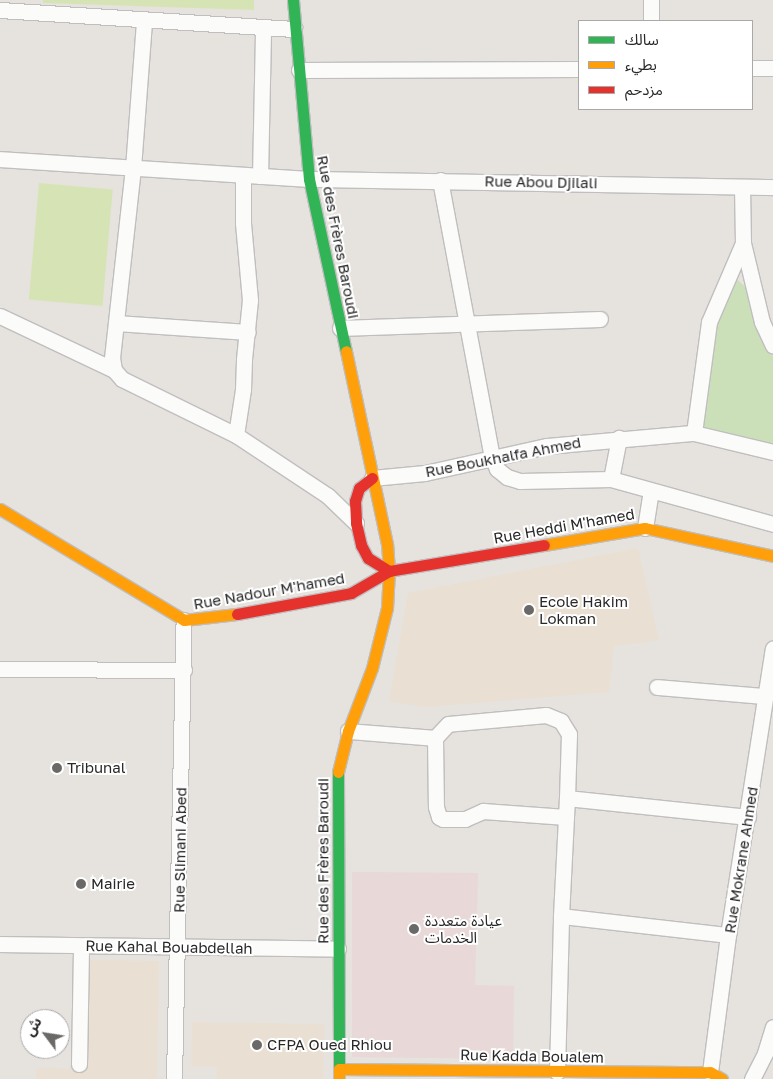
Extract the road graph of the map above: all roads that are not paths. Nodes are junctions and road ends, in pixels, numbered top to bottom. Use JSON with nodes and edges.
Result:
{"nodes":[{"id":1,"x":294,"y":0,"type":"edge"},
{"id":2,"x":651,"y":0,"type":"edge"},
{"id":3,"x":0,"y":10,"type":"edge"},
{"id":4,"x":144,"y":20,"type":"junction"},
{"id":5,"x":650,"y":20,"type":"edge"},
{"id":6,"x":263,"y":27,"type":"junction"},
{"id":7,"x":294,"y":29,"type":"junction"},
{"id":8,"x":753,"y":68,"type":"edge"},
{"id":9,"x":773,"y":68,"type":"edge"},
{"id":10,"x":578,"y":69,"type":"edge"},
{"id":11,"x":299,"y":70,"type":"junction"},
{"id":12,"x":0,"y":159,"type":"edge"},
{"id":13,"x":133,"y":168,"type":"junction"},
{"id":14,"x":242,"y":175,"type":"junction"},
{"id":15,"x":260,"y":176,"type":"junction"},
{"id":16,"x":309,"y":179,"type":"junction"},
{"id":17,"x":440,"y":180,"type":"junction"},
{"id":18,"x":742,"y":187,"type":"junction"},
{"id":19,"x":773,"y":187,"type":"edge"},
{"id":20,"x":743,"y":243,"type":"junction"},
{"id":21,"x":0,"y":316,"type":"edge"},
{"id":22,"x":600,"y":319,"type":"dead end"},
{"id":23,"x":116,"y":323,"type":"junction"},
{"id":24,"x":468,"y":324,"type":"junction"},
{"id":25,"x":340,"y":328,"type":"junction"},
{"id":26,"x":248,"y":332,"type":"junction"},
{"id":27,"x":773,"y":346,"type":"edge"},
{"id":28,"x":114,"y":370,"type":"junction"},
{"id":29,"x":694,"y":433,"type":"junction"},
{"id":30,"x":236,"y":435,"type":"junction"},
{"id":31,"x":619,"y":438,"type":"junction"},
{"id":32,"x":773,"y":452,"type":"edge"},
{"id":33,"x":492,"y":458,"type":"junction"},
{"id":34,"x":372,"y":478,"type":"junction"},
{"id":35,"x":611,"y":478,"type":"junction"},
{"id":36,"x":651,"y":491,"type":"junction"},
{"id":37,"x":0,"y":509,"type":"edge"},
{"id":38,"x":356,"y":523,"type":"junction"},
{"id":39,"x":773,"y":524,"type":"edge"},
{"id":40,"x":645,"y":528,"type":"junction"},
{"id":41,"x":773,"y":556,"type":"edge"},
{"id":42,"x":389,"y":571,"type":"junction"},
{"id":43,"x":184,"y":620,"type":"junction"},
{"id":44,"x":773,"y":649,"type":"edge"},
{"id":45,"x":0,"y":669,"type":"edge"},
{"id":46,"x":184,"y":670,"type":"junction"},
{"id":47,"x":657,"y":687,"type":"dead end"},
{"id":48,"x":765,"y":696,"type":"junction"},
{"id":49,"x":348,"y":731,"type":"junction"},
{"id":50,"x":435,"y":738,"type":"junction"},
{"id":51,"x":567,"y":798,"type":"junction"},
{"id":52,"x":566,"y":817,"type":"junction"},
{"id":53,"x":748,"y":817,"type":"junction"},
{"id":54,"x":561,"y":916,"type":"junction"},
{"id":55,"x":728,"y":935,"type":"junction"},
{"id":56,"x":0,"y":944,"type":"edge"},
{"id":57,"x":81,"y":946,"type":"junction"},
{"id":58,"x":178,"y":947,"type":"junction"},
{"id":59,"x":338,"y":949,"type":"junction"},
{"id":60,"x":773,"y":1027,"type":"edge"},
{"id":61,"x":79,"y":1064,"type":"dead end"},
{"id":62,"x":557,"y":1072,"type":"junction"},
{"id":63,"x":339,"y":1074,"type":"edge"},
{"id":64,"x":716,"y":1075,"type":"edge"},
{"id":65,"x":174,"y":1079,"type":"edge"},
{"id":66,"x":752,"y":1079,"type":"edge"}],
"edges":[{"from":1,"to":7,"type":"street","name":"Rue des Frères Baroudi"},
{"from":2,"to":5,"type":"street"},
{"from":3,"to":4,"type":"street"},
{"from":4,"to":6,"type":"street"},
{"from":4,"to":13,"type":"street"},
{"from":6,"to":7,"type":"street"},
{"from":6,"to":15,"type":"street"},
{"from":7,"to":11,"type":"street","name":"Rue des Frères Baroudi"},
{"from":8,"to":9,"type":"street"},
{"from":10,"to":11,"type":"street"},
{"from":11,"to":16,"type":"street","name":"Rue des Frères Baroudi"},
{"from":12,"to":13,"type":"street","name":"Rue Abou Djilali"},
{"from":13,"to":14,"type":"street","name":"Rue Abou Djilali"},
{"from":13,"to":23,"type":"street"},
{"from":14,"to":15,"type":"street","name":"Rue Abou Djilali"},
{"from":14,"to":26,"type":"street"},
{"from":15,"to":16,"type":"street","name":"Rue Abou Djilali"},
{"from":16,"to":17,"type":"street","name":"Rue Abou Djilali"},
{"from":16,"to":25,"type":"street","name":"Rue des Frères Baroudi"},
{"from":17,"to":18,"type":"street","name":"Rue Abou Djilali"},
{"from":17,"to":24,"type":"street"},
{"from":18,"to":19,"type":"street","name":"Rue Abou Djilali"},
{"from":18,"to":20,"type":"street"},
{"from":20,"to":27,"type":"street"},
{"from":20,"to":29,"type":"street"},
{"from":21,"to":28,"type":"street"},
{"from":22,"to":24,"type":"street"},
{"from":23,"to":26,"type":"street"},
{"from":23,"to":28,"type":"street"},
{"from":24,"to":25,"type":"street"},
{"from":24,"to":33,"type":"street"},
{"from":25,"to":34,"type":"street","name":"Rue des Frères Baroudi"},
{"from":26,"to":30,"type":"street"},
{"from":28,"to":30,"type":"street"},
{"from":29,"to":31,"type":"street","name":"Rue Boukhalfa Ahmed"},
{"from":29,"to":32,"type":"street","name":"Rue Boukhalfa Ahmed"},
{"from":30,"to":38,"type":"street"},
{"from":31,"to":33,"type":"street","name":"Rue Boukhalfa Ahmed"},
{"from":31,"to":35,"type":"street"},
{"from":33,"to":34,"type":"street","name":"Rue Boukhalfa Ahmed"},
{"from":33,"to":35,"type":"street"},
{"from":34,"to":38,"type":"street"},
{"from":34,"to":42,"type":"street","name":"Rue des Frères Baroudi"},
{"from":35,"to":36,"type":"street"},
{"from":36,"to":39,"type":"street"},
{"from":36,"to":40,"type":"street"},
{"from":37,"to":43,"type":"street","name":"Rue Nadour M'hamed"},
{"from":38,"to":42,"type":"street"},
{"from":40,"to":41,"type":"street","name":"Rue Heddi M'hamed"},
{"from":40,"to":42,"type":"street","name":"Rue Heddi M'hamed"},
{"from":42,"to":43,"type":"street","name":"Rue Nadour M'hamed"},
{"from":42,"to":49,"type":"street","name":"Rue des Frères Baroudi"},
{"from":43,"to":46,"type":"street","name":"Rue Slimani Abed"},
{"from":44,"to":48,"type":"street","name":"Rue Mokrane Ahmed"},
{"from":45,"to":46,"type":"street"},
{"from":46,"to":58,"type":"street","name":"Rue Slimani Abed"},
{"from":47,"to":48,"type":"street"},
{"from":48,"to":53,"type":"street","name":"Rue Mokrane Ahmed"},
{"from":49,"to":50,"type":"street"},
{"from":49,"to":59,"type":"street","name":"Rue des Frères Baroudi"},
{"from":50,"to":51,"type":"street"},
{"from":50,"to":52,"type":"street"},
{"from":51,"to":52,"type":"street"},
{"from":51,"to":53,"type":"street"},
{"from":52,"to":54,"type":"street"},
{"from":53,"to":55,"type":"street","name":"Rue Mokrane Ahmed"},
{"from":54,"to":55,"type":"street"},
{"from":54,"to":62,"type":"street"},
{"from":55,"to":64,"type":"street","name":"Rue Mokrane Ahmed"},
{"from":56,"to":57,"type":"street","name":"Rue Kahal Bouabdellah"},
{"from":57,"to":58,"type":"street","name":"Rue Kahal Bouabdellah"},
{"from":57,"to":61,"type":"street"},
{"from":58,"to":59,"type":"street","name":"Rue Kahal Bouabdellah"},
{"from":58,"to":65,"type":"street","name":"Rue Slimani Abed"},
{"from":59,"to":63,"type":"street","name":"Rue des Frères Baroudi"},
{"from":60,"to":66,"type":"street"},
{"from":62,"to":63,"type":"street","name":"Rue Kadda Boualem"},
{"from":62,"to":64,"type":"street","name":"Rue Kadda Boualem"}]}
